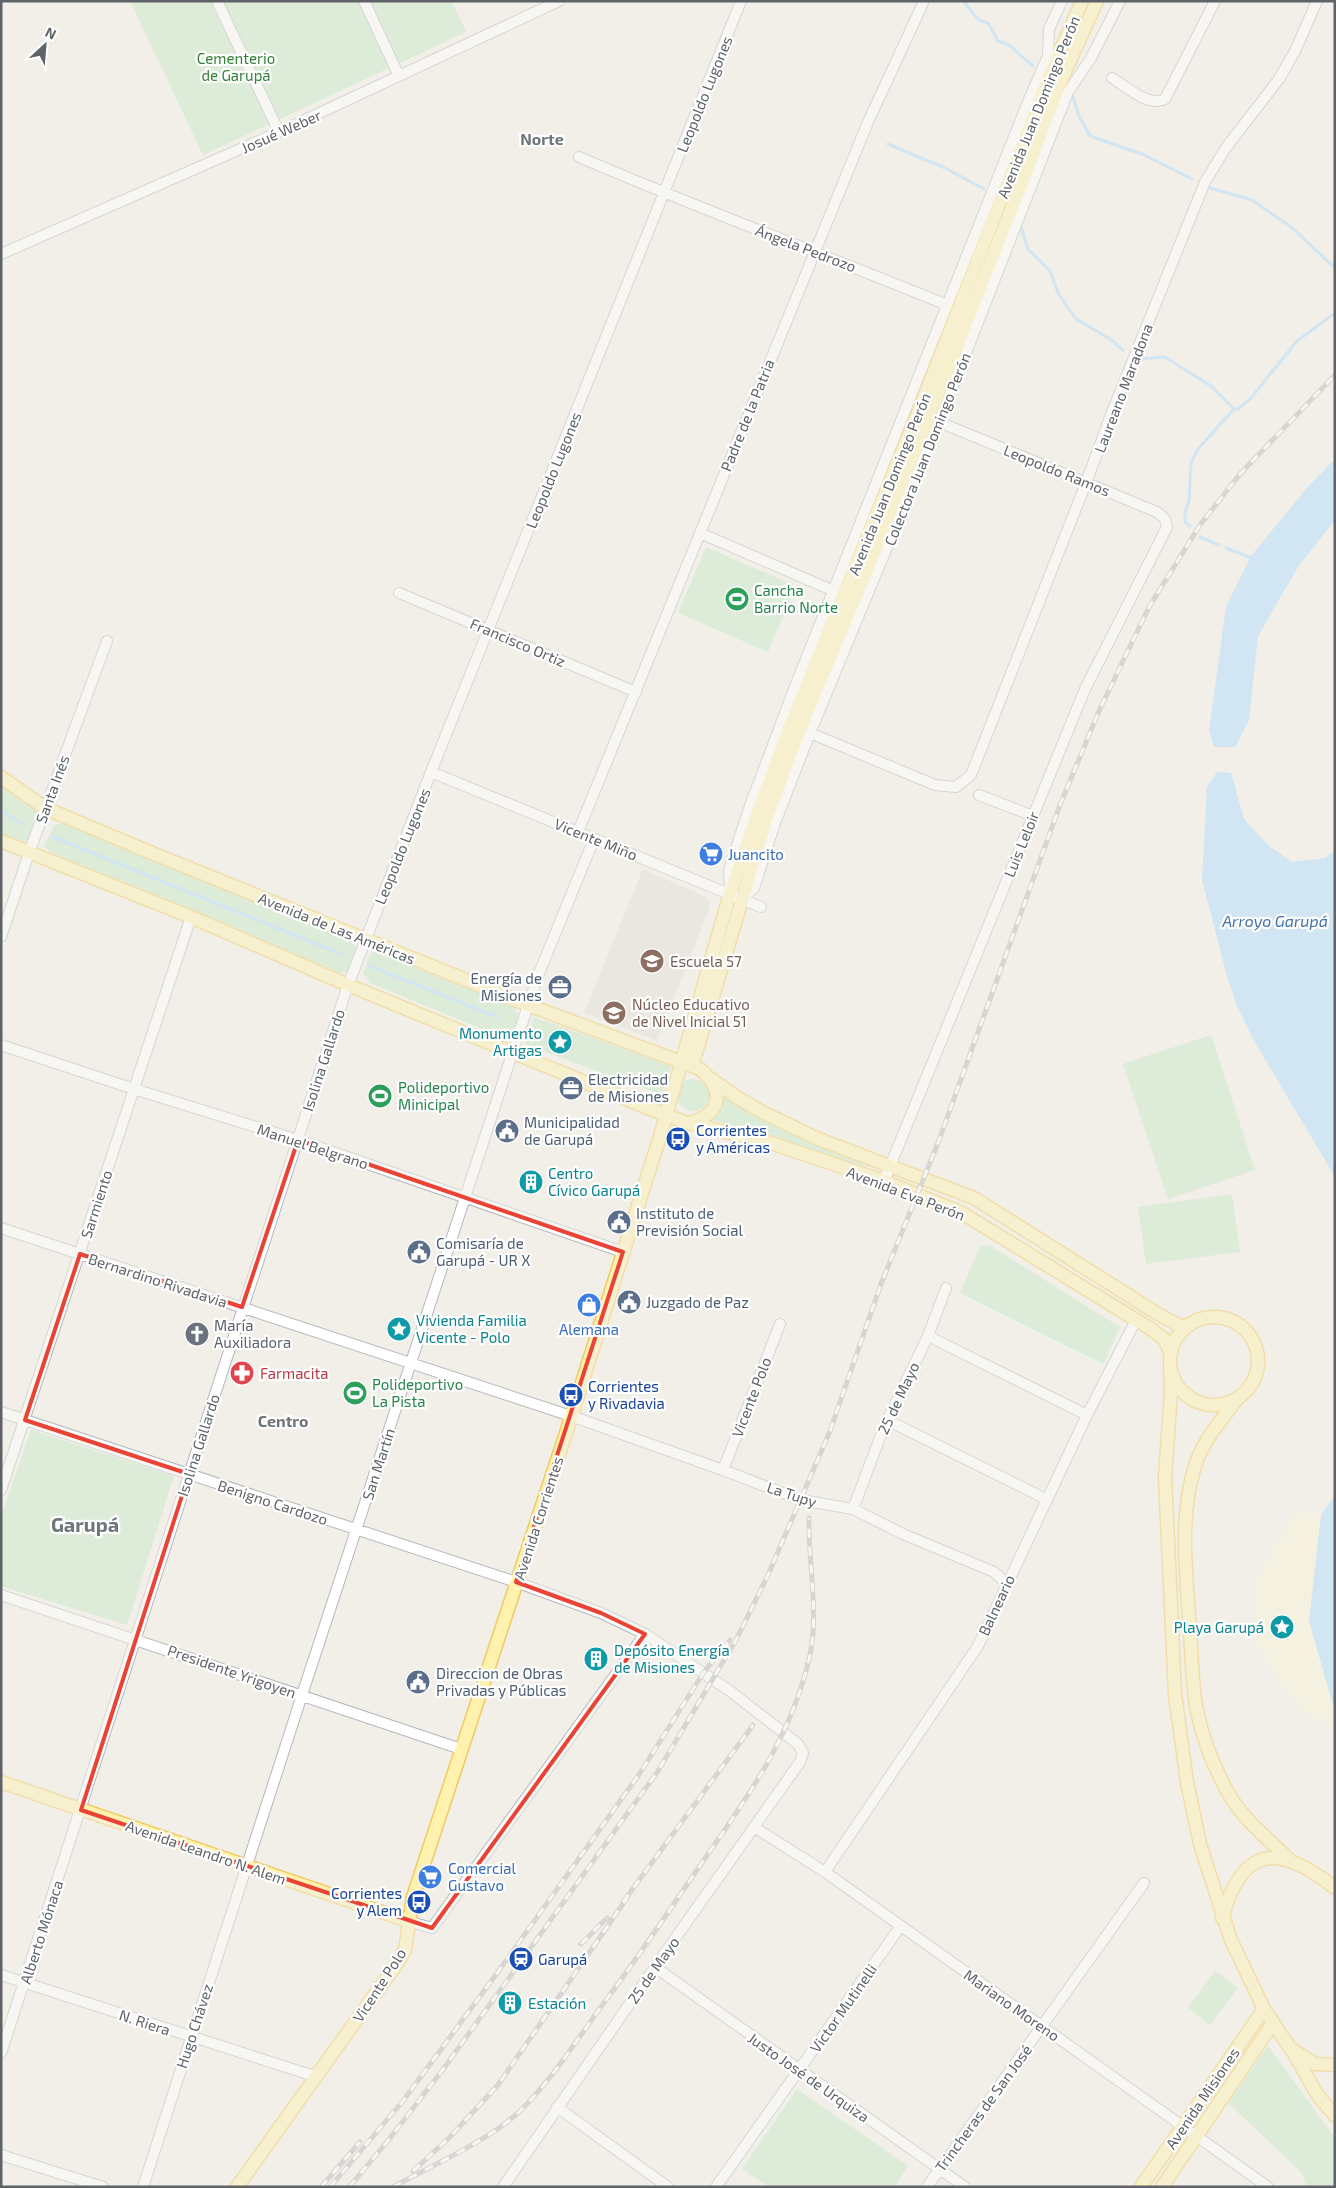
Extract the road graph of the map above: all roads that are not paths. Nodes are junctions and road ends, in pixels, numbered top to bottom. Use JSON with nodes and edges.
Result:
{"nodes":[{"id":1,"x":217,"y":1,"type":"edge"},
{"id":2,"x":364,"y":1,"type":"edge"},
{"id":3,"x":559,"y":1,"type":"edge"},
{"id":4,"x":741,"y":1,"type":"edge"},
{"id":5,"x":924,"y":1,"type":"edge"},
{"id":6,"x":1062,"y":1,"type":"edge"},
{"id":7,"x":1082,"y":1,"type":"edge"},
{"id":8,"x":1097,"y":1,"type":"edge"},
{"id":9,"x":1120,"y":1,"type":"edge"},
{"id":10,"x":1215,"y":1,"type":"edge"},
{"id":11,"x":1317,"y":1,"type":"edge"},
{"id":12,"x":400,"y":76,"type":"junction"},
{"id":13,"x":1112,"y":78,"type":"dead end"},
{"id":14,"x":279,"y":132,"type":"junction"},
{"id":15,"x":579,"y":157,"type":"dead end"},
{"id":16,"x":664,"y":194,"type":"junction"},
{"id":17,"x":815,"y":250,"type":"junction"},
{"id":18,"x":1,"y":254,"type":"edge"},
{"id":19,"x":947,"y":305,"type":"junction"},
{"id":20,"x":939,"y":422,"type":"junction"},
{"id":21,"x":1086,"y":483,"type":"junction"},
{"id":22,"x":1167,"y":527,"type":"joint"},
{"id":23,"x":700,"y":532,"type":"junction"},
{"id":24,"x":834,"y":591,"type":"junction"},
{"id":25,"x":399,"y":593,"type":"dead end"},
{"id":26,"x":489,"y":629,"type":"junction"},
{"id":27,"x":107,"y":641,"type":"dead end"},
{"id":28,"x":636,"y":692,"type":"junction"},
{"id":29,"x":810,"y":733,"type":"junction"},
{"id":30,"x":431,"y":772,"type":"junction"},
{"id":31,"x":1,"y":777,"type":"edge"},
{"id":32,"x":979,"y":795,"type":"dead end"},
{"id":33,"x":45,"y":808,"type":"junction"},
{"id":34,"x":1033,"y":816,"type":"junction"},
{"id":35,"x":578,"y":832,"type":"junction"},
{"id":36,"x":594,"y":839,"type":"junction"},
{"id":37,"x":1,"y":841,"type":"edge"},
{"id":38,"x":29,"y":853,"type":"junction"},
{"id":39,"x":736,"y":897,"type":"junction"},
{"id":40,"x":760,"y":907,"type":"dead end"},
{"id":41,"x":191,"y":917,"type":"junction"},
{"id":42,"x":1,"y":937,"type":"edge"},
{"id":43,"x":364,"y":939,"type":"junction"},
{"id":44,"x":348,"y":985,"type":"junction"},
{"id":45,"x":528,"y":1005,"type":"junction"},
{"id":46,"x":1,"y":1044,"type":"edge"},
{"id":47,"x":513,"y":1052,"type":"junction"},
{"id":48,"x":686,"y":1065,"type":"junction"},
{"id":49,"x":709,"y":1078,"type":"junction"},
{"id":50,"x":134,"y":1089,"type":"junction"},
{"id":51,"x":665,"y":1114,"type":"junction"},
{"id":52,"x":690,"y":1124,"type":"junction"},
{"id":53,"x":298,"y":1140,"type":"junction"},
{"id":54,"x":889,"y":1167,"type":"junction"},
{"id":55,"x":884,"y":1181,"type":"junction"},
{"id":56,"x":465,"y":1198,"type":"junction"},
{"id":57,"x":1,"y":1228,"type":"edge"},
{"id":58,"x":623,"y":1252,"type":"junction"},
{"id":59,"x":80,"y":1254,"type":"junction"},
{"id":60,"x":946,"y":1288,"type":"dead end"},
{"id":61,"x":242,"y":1308,"type":"junction"},
{"id":62,"x":1136,"y":1320,"type":"junction"},
{"id":63,"x":780,"y":1324,"type":"dead end"},
{"id":64,"x":1190,"y":1325,"type":"junction"},
{"id":65,"x":928,"y":1336,"type":"junction"},
{"id":66,"x":1171,"y":1354,"type":"junction"},
{"id":67,"x":411,"y":1363,"type":"junction"},
{"id":68,"x":1170,"y":1368,"type":"junction"},
{"id":69,"x":1237,"y":1399,"type":"junction"},
{"id":70,"x":1,"y":1412,"type":"edge"},
{"id":71,"x":1087,"y":1415,"type":"junction"},
{"id":72,"x":571,"y":1416,"type":"junction"},
{"id":73,"x":25,"y":1420,"type":"junction"},
{"id":74,"x":887,"y":1420,"type":"junction"},
{"id":75,"x":723,"y":1470,"type":"junction"},
{"id":76,"x":189,"y":1474,"type":"junction"},
{"id":77,"x":1,"y":1490,"type":"edge"},
{"id":78,"x":1046,"y":1499,"type":"junction"},
{"id":79,"x":853,"y":1509,"type":"junction"},
{"id":80,"x":356,"y":1530,"type":"junction"},
{"id":81,"x":516,"y":1582,"type":"junction"},
{"id":82,"x":1006,"y":1583,"type":"junction"},
{"id":83,"x":1,"y":1595,"type":"edge"},
{"id":84,"x":645,"y":1634,"type":"junction"},
{"id":85,"x":135,"y":1638,"type":"junction"},
{"id":86,"x":302,"y":1695,"type":"junction"},
{"id":87,"x":461,"y":1749,"type":"junction"},
{"id":88,"x":1,"y":1782,"type":"edge"},
{"id":89,"x":82,"y":1810,"type":"junction"},
{"id":90,"x":754,"y":1827,"type":"junction"},
{"id":91,"x":1289,"y":1859,"type":"junction"},
{"id":92,"x":246,"y":1866,"type":"junction"},
{"id":93,"x":825,"y":1872,"type":"junction"},
{"id":94,"x":1144,"y":1883,"type":"dead end"},
{"id":95,"x":1335,"y":1888,"type":"edge"},
{"id":96,"x":1222,"y":1918,"type":"junction"},
{"id":97,"x":411,"y":1922,"type":"junction"},
{"id":98,"x":900,"y":1927,"type":"junction"},
{"id":99,"x":655,"y":1967,"type":"junction"},
{"id":100,"x":1,"y":1976,"type":"edge"},
{"id":101,"x":24,"y":1983,"type":"junction"},
{"id":102,"x":1264,"y":2009,"type":"junction"},
{"id":103,"x":1273,"y":2023,"type":"junction"},
{"id":104,"x":1042,"y":2026,"type":"junction"},
{"id":105,"x":191,"y":2037,"type":"junction"},
{"id":106,"x":1290,"y":2048,"type":"junction"},
{"id":107,"x":1,"y":2054,"type":"edge"},
{"id":108,"x":1335,"y":2065,"type":"edge"},
{"id":109,"x":799,"y":2070,"type":"junction"},
{"id":110,"x":317,"y":2077,"type":"junction"},
{"id":111,"x":557,"y":2108,"type":"junction"},
{"id":112,"x":1335,"y":2116,"type":"edge"},
{"id":113,"x":1184,"y":2127,"type":"junction"},
{"id":114,"x":1197,"y":2137,"type":"junction"},
{"id":115,"x":1,"y":2155,"type":"edge"},
{"id":116,"x":940,"y":2169,"type":"junction"},
{"id":117,"x":88,"y":2185,"type":"edge"},
{"id":118,"x":103,"y":2187,"type":"edge"},
{"id":119,"x":143,"y":2187,"type":"edge"},
{"id":120,"x":237,"y":2187,"type":"edge"},
{"id":121,"x":503,"y":2187,"type":"edge"},
{"id":122,"x":668,"y":2187,"type":"edge"},
{"id":123,"x":716,"y":2187,"type":"edge"},
{"id":124,"x":927,"y":2187,"type":"edge"},
{"id":125,"x":965,"y":2187,"type":"edge"},
{"id":126,"x":1141,"y":2187,"type":"edge"},
{"id":127,"x":1162,"y":2187,"type":"edge"},
{"id":128,"x":1268,"y":2187,"type":"edge"}],
"edges":[{"from":1,"to":14,"type":"street"},
{"from":2,"to":12,"type":"street"},
{"from":3,"to":12,"type":"street","name":"Josué Weber"},
{"from":4,"to":16,"type":"street","name":"Leopoldo Lugones"},
{"from":5,"to":17,"type":"street","name":"Padre de la Patria"},
{"from":6,"to":19,"type":"street"},
{"from":7,"to":39,"type":"main road","name":"Avenida Juan Domingo Perón"},
{"from":8,"to":39,"type":"main road","name":"Avenida Juan Domingo Perón"},
{"from":9,"to":20,"type":"street","name":"Colectora Juan Domingo Perón"},
{"from":10,"to":13,"type":"street"},
{"from":11,"to":21,"type":"street","name":"Laureano Maradona"},
{"from":12,"to":14,"type":"street","name":"Josué Weber"},
{"from":14,"to":18,"type":"street","name":"Josué Weber"},
{"from":15,"to":16,"type":"street","name":"Ángela Pedrozo"},
{"from":16,"to":17,"type":"street","name":"Ángela Pedrozo"},
{"from":16,"to":26,"type":"street","name":"Leopoldo Lugones"},
{"from":17,"to":19,"type":"street","name":"Ángela Pedrozo"},
{"from":17,"to":23,"type":"street","name":"Padre de la Patria"},
{"from":19,"to":24,"type":"street"},
{"from":20,"to":21,"type":"street","name":"Leopoldo Ramos"},
{"from":20,"to":29,"type":"street","name":"Colectora Juan Domingo Perón"},
{"from":21,"to":22,"type":"street","name":"Leopoldo Ramos"},
{"from":21,"to":29,"type":"street","name":"Laureano Maradona"},
{"from":22,"to":34,"type":"street","name":"Luis Leloir"},
{"from":23,"to":24,"type":"street"},
{"from":23,"to":28,"type":"street","name":"Padre de la Patria"},
{"from":24,"to":39,"type":"street"},
{"from":25,"to":26,"type":"street","name":"Francisco Ortiz"},
{"from":26,"to":28,"type":"street","name":"Francisco Ortiz"},
{"from":26,"to":30,"type":"street","name":"Leopoldo Lugones"},
{"from":27,"to":33,"type":"street","name":"Santa Inés"},
{"from":28,"to":35,"type":"street","name":"Padre de la Patria"},
{"from":29,"to":39,"type":"street","name":"Colectora Juan Domingo Perón"},
{"from":30,"to":35,"type":"street","name":"Vicente Miño"},
{"from":30,"to":43,"type":"street","name":"Leopoldo Lugones"},
{"from":31,"to":33,"type":"main road","name":"Avenida de Las Américas"},
{"from":32,"to":34,"type":"street"},
{"from":33,"to":38,"type":"street","name":"Santa Inés"},
{"from":33,"to":43,"type":"main road","name":"Avenida de Las Américas"},
{"from":34,"to":54,"type":"street","name":"Luis Leloir"},
{"from":35,"to":36,"type":"street","name":"Vicente Miño"},
{"from":36,"to":39,"type":"street","name":"Vicente Miño"},
{"from":36,"to":45,"type":"street"},
{"from":37,"to":38,"type":"main road"},
{"from":38,"to":41,"type":"main road"},
{"from":38,"to":42,"type":"street","name":"Santa Inés"},
{"from":39,"to":40,"type":"street","name":"Vicente Miño"},
{"from":39,"to":48,"type":"main road","name":"Avenida Juan Domingo Perón"},
{"from":41,"to":44,"type":"main road"},
{"from":41,"to":50,"type":"street","name":"Sarmiento"},
{"from":43,"to":44,"type":"street","name":"Isolina Gallardo"},
{"from":43,"to":45,"type":"main road","name":"Avenida de Las Américas"},
{"from":44,"to":47,"type":"main road"},
{"from":44,"to":53,"type":"street","name":"Isolina Gallardo"},
{"from":45,"to":47,"type":"street","name":"San Martín"},
{"from":45,"to":48,"type":"main road","name":"Avenida de Las Américas"},
{"from":46,"to":50,"type":"street","name":"Manuel Belgrano"},
{"from":47,"to":51,"type":"main road"},
{"from":47,"to":56,"type":"street","name":"San Martín"},
{"from":48,"to":49,"type":"main road","name":"Avenida Eva Perón"},
{"from":48,"to":51,"type":"main road","name":"Avenida Juan Domingo Perón"},
{"from":49,"to":52,"type":"main road"},
{"from":49,"to":54,"type":"main road","name":"Avenida Eva Perón"},
{"from":50,"to":53,"type":"street","name":"Manuel Belgrano"},
{"from":50,"to":59,"type":"street","name":"Sarmiento"},
{"from":51,"to":52,"type":"main road","name":"Avenida Eva Perón"},
{"from":51,"to":58,"type":"main road","name":"Avenida Corrientes"},
{"from":52,"to":55,"type":"main road","name":"Avenida Eva Perón"},
{"from":53,"to":56,"type":"street","name":"Manuel Belgrano"},
{"from":53,"to":61,"type":"street","name":"Isolina Gallardo"},
{"from":54,"to":55,"type":"street","name":"Luis Leloir"},
{"from":54,"to":64,"type":"main road","name":"Avenida Eva Perón"},
{"from":55,"to":62,"type":"main road","name":"Avenida Eva Perón"},
{"from":56,"to":58,"type":"street","name":"Manuel Belgrano"},
{"from":56,"to":67,"type":"street","name":"San Martín"},
{"from":57,"to":59,"type":"street","name":"Bernardino Rivadavia"},
{"from":58,"to":72,"type":"main road","name":"Avenida Corrientes"},
{"from":59,"to":61,"type":"street","name":"Bernardino Rivadavia"},
{"from":59,"to":73,"type":"street","name":"Sarmiento"},
{"from":60,"to":65,"type":"street","name":"25 de Mayo"},
{"from":61,"to":67,"type":"street","name":"Bernardino Rivadavia"},
{"from":61,"to":76,"type":"street","name":"Isolina Gallardo"},
{"from":62,"to":66,"type":"main road","name":"Avenida Eva Perón"},
{"from":62,"to":71,"type":"street","name":"Balneario"},
{"from":63,"to":75,"type":"street","name":"Vicente Polo"},
{"from":64,"to":66,"type":"main road"},
{"from":64,"to":69,"type":"main road"},
{"from":65,"to":71,"type":"street"},
{"from":65,"to":74,"type":"street","name":"25 de Mayo"},
{"from":66,"to":68,"type":"main road"},
{"from":67,"to":72,"type":"street","name":"Bernardino Rivadavia"},
{"from":67,"to":80,"type":"street","name":"San Martín"},
{"from":68,"to":69,"type":"main road"},
{"from":68,"to":96,"type":"main road"},
{"from":69,"to":91,"type":"main road"},
{"from":70,"to":73,"type":"street","name":"Benigno Cardozo"},
{"from":71,"to":78,"type":"street","name":"Balneario"},
{"from":72,"to":75,"type":"street","name":"La Tupy"},
{"from":72,"to":81,"type":"main road","name":"Avenida Corrientes"},
{"from":73,"to":76,"type":"street","name":"Benigno Cardozo"},
{"from":73,"to":77,"type":"street","name":"Sarmiento"},
{"from":74,"to":78,"type":"street"},
{"from":74,"to":79,"type":"street","name":"25 de Mayo"},
{"from":75,"to":79,"type":"street","name":"La Tupy"},
{"from":76,"to":80,"type":"street","name":"Benigno Cardozo"},
{"from":76,"to":85,"type":"street","name":"Isolina Gallardo"},
{"from":78,"to":82,"type":"street","name":"Balneario"},
{"from":79,"to":82,"type":"street","name":"La Tupy"},
{"from":80,"to":81,"type":"street","name":"Benigno Cardozo"},
{"from":80,"to":86,"type":"street","name":"San Martín"},
{"from":81,"to":84,"type":"street"},
{"from":81,"to":87,"type":"main road","name":"Avenida Corrientes"},
{"from":82,"to":93,"type":"street","name":"Balneario"},
{"from":83,"to":85,"type":"street","name":"Presidente Yrigoyen"},
{"from":84,"to":90,"type":"street","name":"25 de Mayo"},
{"from":84,"to":97,"type":"street"},
{"from":85,"to":86,"type":"street","name":"Presidente Yrigoyen"},
{"from":85,"to":89,"type":"street","name":"Isolina Gallardo"},
{"from":86,"to":87,"type":"street","name":"Presidente Yrigoyen"},
{"from":86,"to":92,"type":"street","name":"San Martín"},
{"from":87,"to":97,"type":"main road","name":"Avenida Corrientes"},
{"from":88,"to":89,"type":"main road","name":"Avenida Leandro N. Alem"},
{"from":89,"to":92,"type":"main road","name":"Avenida Leandro N. Alem"},
{"from":89,"to":101,"type":"street","name":"Alberto Mónaca"},
{"from":90,"to":93,"type":"street","name":"Mariano Moreno"},
{"from":90,"to":99,"type":"street","name":"25 de Mayo"},
{"from":91,"to":95,"type":"main road"},
{"from":91,"to":96,"type":"main road"},
{"from":92,"to":97,"type":"main road","name":"Avenida Leandro N. Alem"},
{"from":92,"to":105,"type":"street","name":"Hugo Chávez"},
{"from":93,"to":98,"type":"street","name":"Mariano Moreno"},
{"from":94,"to":104,"type":"street","name":"Trincheras de San José"},
{"from":96,"to":102,"type":"main road"},
{"from":97,"to":110,"type":"main road","name":"Vicente Polo"},
{"from":98,"to":104,"type":"street","name":"Mariano Moreno"},
{"from":98,"to":109,"type":"street","name":"Victor Mutinelli"},
{"from":99,"to":109,"type":"street","name":"Justo José de Urquiza"},
{"from":99,"to":111,"type":"street","name":"25 de Mayo"},
{"from":100,"to":101,"type":"street","name":"N. Riera"},
{"from":101,"to":105,"type":"street","name":"N. Riera"},
{"from":101,"to":107,"type":"street","name":"Alberto Mónaca"},
{"from":102,"to":103,"type":"main road"},
{"from":102,"to":113,"type":"main road","name":"Avenida Misiones"},
{"from":103,"to":106,"type":"main road"},
{"from":103,"to":114,"type":"main road","name":"Avenida Misiones"},
{"from":104,"to":113,"type":"street","name":"Mariano Moreno"},
{"from":104,"to":116,"type":"street","name":"Trincheras de San José"},
{"from":105,"to":110,"type":"street","name":"N. Riera"},
{"from":105,"to":119,"type":"street","name":"Hugo Chávez"},
{"from":106,"to":108,"type":"main road"},
{"from":106,"to":112,"type":"main road"},
{"from":109,"to":116,"type":"street","name":"Justo José de Urquiza"},
{"from":109,"to":123,"type":"street","name":"Victor Mutinelli"},
{"from":110,"to":120,"type":"main road","name":"Vicente Polo"},
{"from":111,"to":121,"type":"street","name":"25 de Mayo"},
{"from":111,"to":122,"type":"street"},
{"from":113,"to":114,"type":"street","name":"Mariano Moreno"},
{"from":113,"to":126,"type":"main road","name":"Avenida Misiones"},
{"from":114,"to":127,"type":"main road","name":"Avenida Misiones"},
{"from":114,"to":128,"type":"street","name":"Mariano Moreno"},
{"from":115,"to":117,"type":"street"},
{"from":116,"to":124,"type":"street","name":"Trincheras de San José"},
{"from":116,"to":125,"type":"street","name":"Justo José de Urquiza"},
{"from":117,"to":118,"type":"street"}]}
